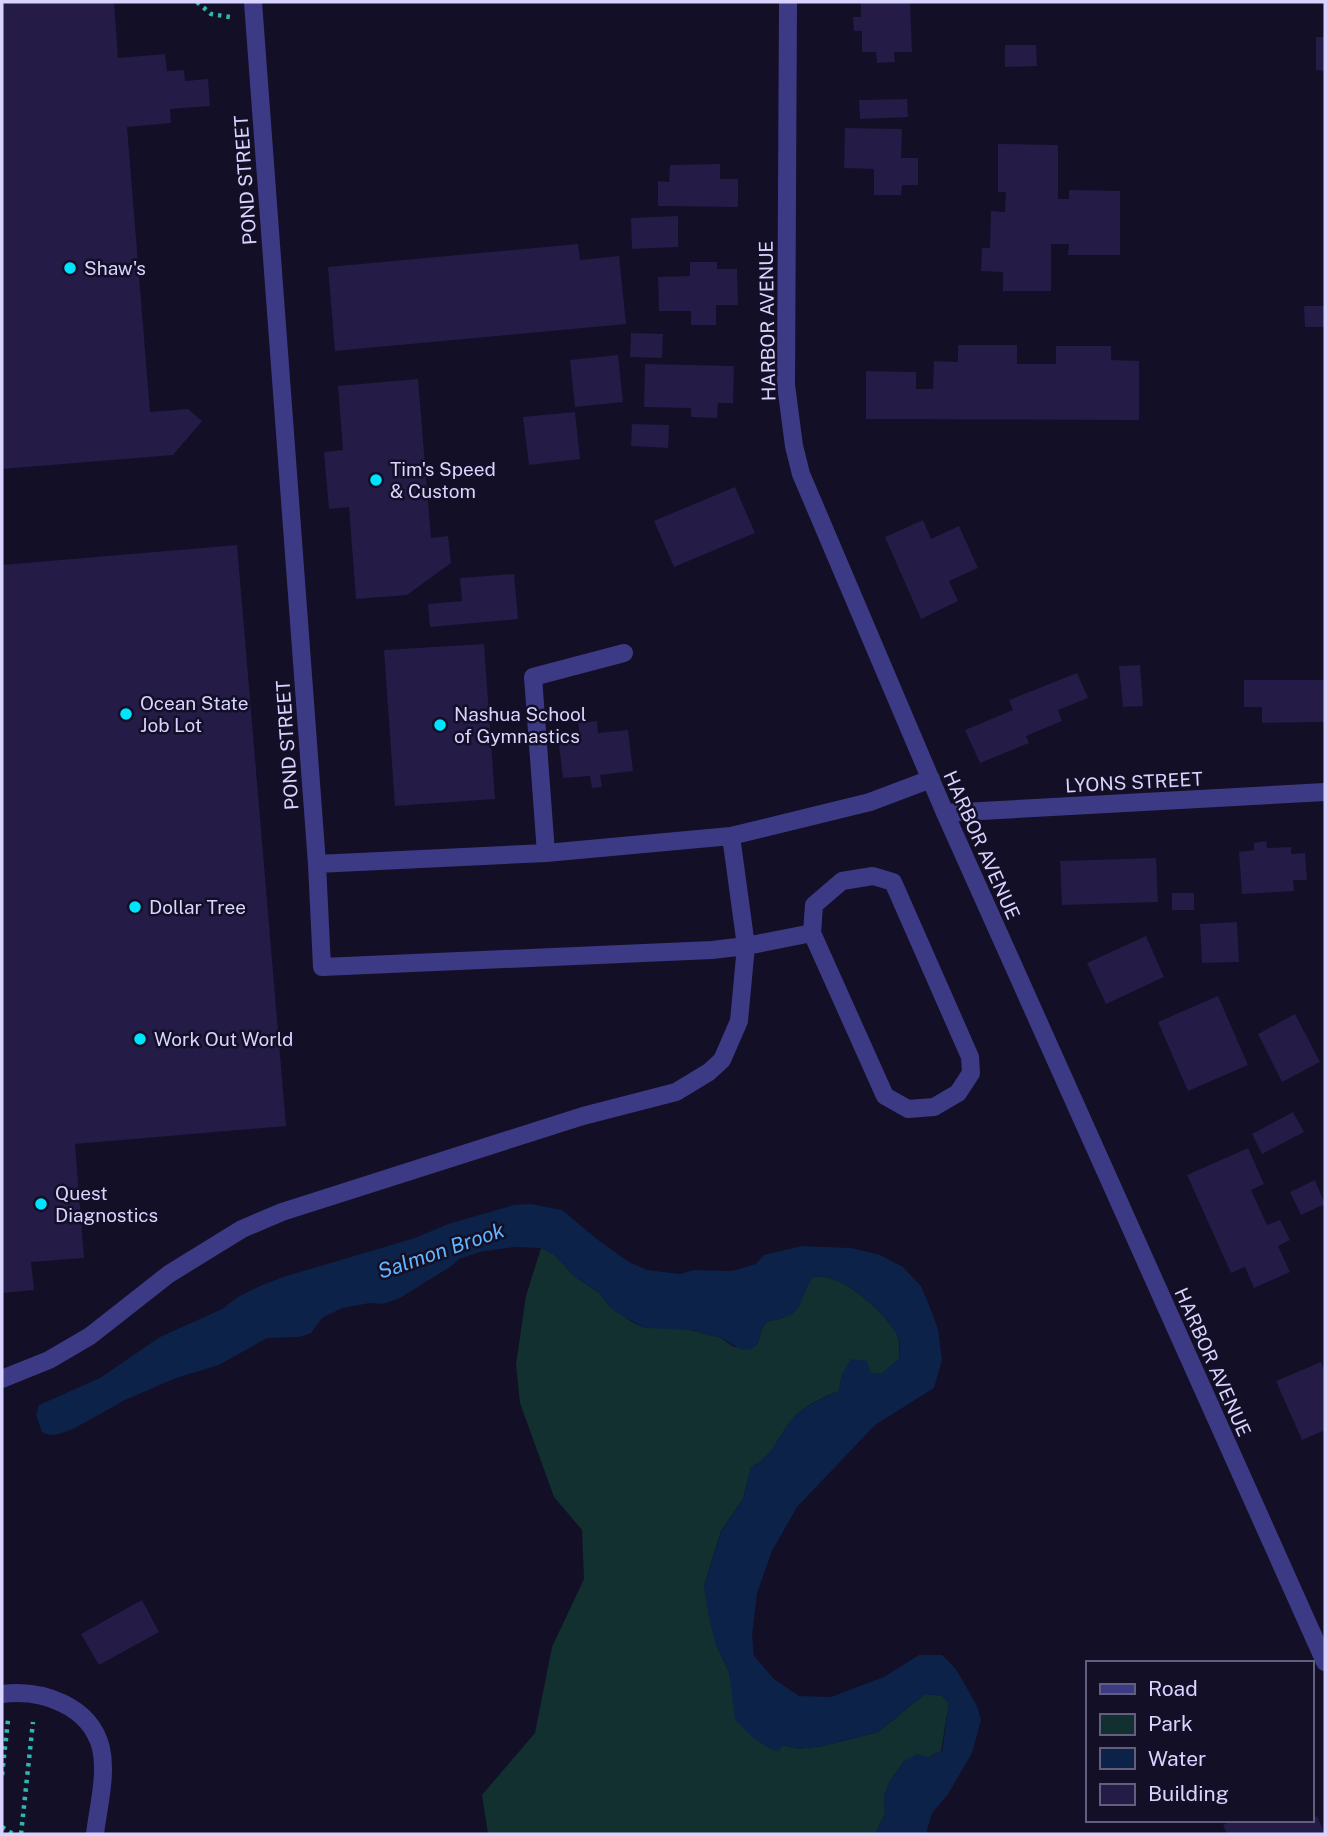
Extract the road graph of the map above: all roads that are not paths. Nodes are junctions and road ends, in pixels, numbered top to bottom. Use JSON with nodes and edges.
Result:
{"nodes":[{"id":1,"x":253,"y":2,"type":"edge"},
{"id":2,"x":788,"y":2,"type":"edge"},
{"id":3,"x":624,"y":653,"type":"dead end"},
{"id":4,"x":930,"y":779,"type":"junction"},
{"id":5,"x":1325,"y":792,"type":"edge"},
{"id":6,"x":945,"y":813,"type":"junction"},
{"id":7,"x":731,"y":836,"type":"junction"},
{"id":8,"x":547,"y":853,"type":"junction"},
{"id":9,"x":317,"y":864,"type":"junction"},
{"id":10,"x":812,"y":933,"type":"junction"},
{"id":11,"x":746,"y":946,"type":"junction"},
{"id":12,"x":2,"y":1379,"type":"edge"},
{"id":13,"x":1325,"y":1662,"type":"edge"},
{"id":14,"x":2,"y":1694,"type":"edge"},
{"id":15,"x":95,"y":1834,"type":"edge"}],
"edges":[{"from":1,"to":9,"type":"street","name":"POND STREET"},
{"from":2,"to":4,"type":"street","name":"HARBOR AVENUE"},
{"from":3,"to":8,"type":"street"},
{"from":4,"to":6,"type":"street","name":"HARBOR AVENUE"},
{"from":4,"to":7,"type":"street"},
{"from":5,"to":6,"type":"street","name":"LYONS STREET"},
{"from":6,"to":13,"type":"street","name":"HARBOR AVENUE"},
{"from":7,"to":8,"type":"street"},
{"from":7,"to":11,"type":"street"},
{"from":8,"to":9,"type":"street"},
{"from":9,"to":11,"type":"street","name":"POND STREET"},
{"from":10,"to":10,"type":"street"},
{"from":10,"to":11,"type":"street"},
{"from":11,"to":12,"type":"street"},
{"from":14,"to":15,"type":"street"}]}
